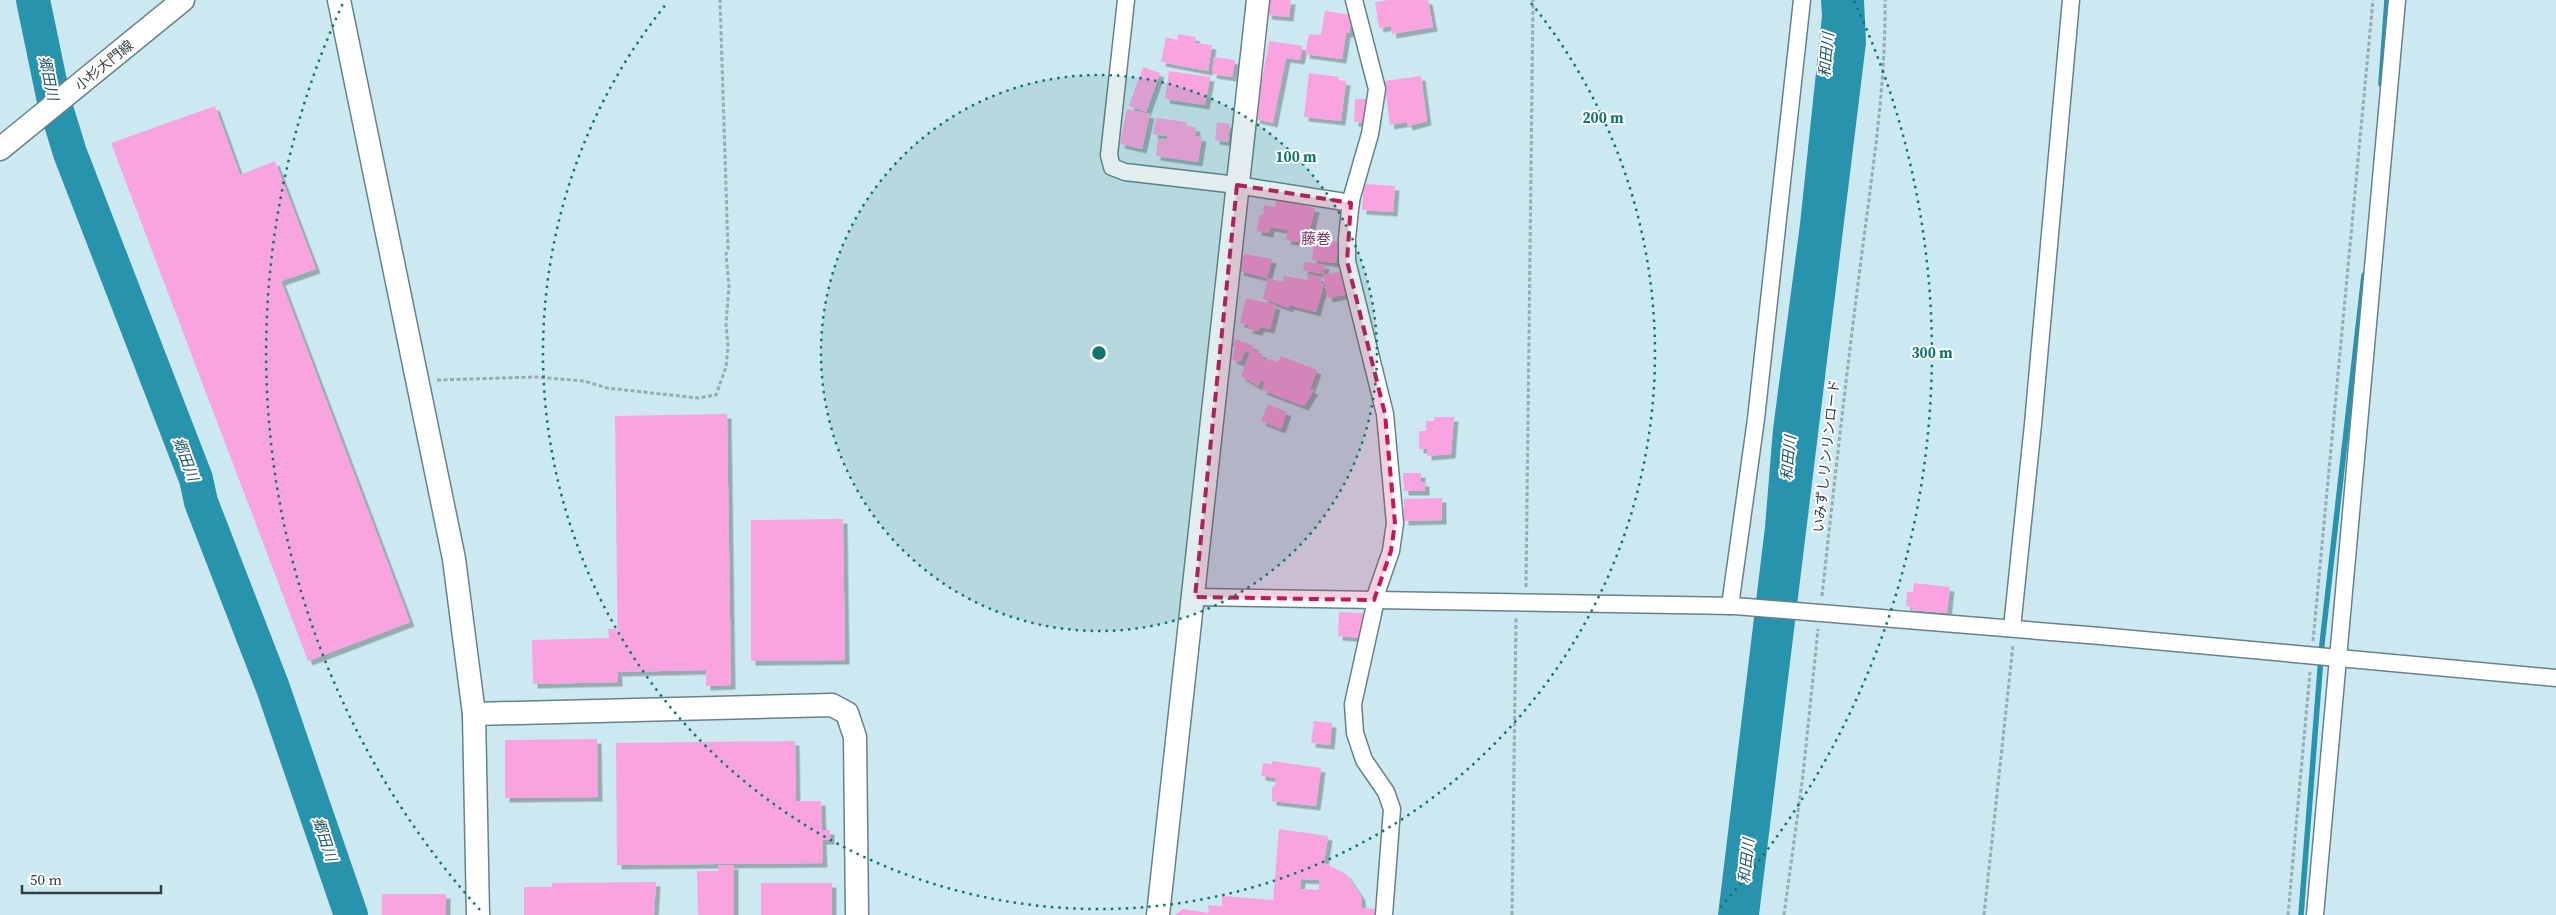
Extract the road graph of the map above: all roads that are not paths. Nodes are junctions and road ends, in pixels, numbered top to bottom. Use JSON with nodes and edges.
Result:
{"nodes":[{"id":1,"x":183,"y":0,"type":"edge"},
{"id":2,"x":339,"y":0,"type":"edge"},
{"id":3,"x":1126,"y":0,"type":"edge"},
{"id":4,"x":1258,"y":0,"type":"edge"},
{"id":5,"x":1354,"y":0,"type":"edge"},
{"id":6,"x":1802,"y":0,"type":"edge"},
{"id":7,"x":2071,"y":0,"type":"edge"},
{"id":8,"x":2397,"y":0,"type":"edge"},
{"id":9,"x":0,"y":149,"type":"edge"},
{"id":10,"x":1237,"y":185,"type":"junction"},
{"id":11,"x":1351,"y":204,"type":"junction"},
{"id":12,"x":1195,"y":597,"type":"junction"},
{"id":13,"x":1375,"y":600,"type":"junction"},
{"id":14,"x":1732,"y":606,"type":"junction"},
{"id":15,"x":2013,"y":628,"type":"junction"},
{"id":16,"x":2337,"y":657,"type":"junction"},
{"id":17,"x":2556,"y":678,"type":"edge"},
{"id":18,"x":474,"y":714,"type":"junction"},
{"id":19,"x":478,"y":915,"type":"edge"},
{"id":20,"x":857,"y":915,"type":"edge"},
{"id":21,"x":1158,"y":915,"type":"edge"},
{"id":22,"x":1384,"y":915,"type":"edge"},
{"id":23,"x":2314,"y":915,"type":"edge"}],
"edges":[{"from":1,"to":9,"type":"street","name":"小杉大門線"},
{"from":2,"to":18,"type":"street"},
{"from":3,"to":10,"type":"street"},
{"from":4,"to":10,"type":"street"},
{"from":5,"to":11,"type":"street"},
{"from":6,"to":14,"type":"street"},
{"from":7,"to":15,"type":"street"},
{"from":8,"to":16,"type":"street"},
{"from":10,"to":11,"type":"street"},
{"from":10,"to":12,"type":"street"},
{"from":11,"to":13,"type":"street"},
{"from":12,"to":13,"type":"street"},
{"from":12,"to":21,"type":"street"},
{"from":13,"to":14,"type":"street"},
{"from":13,"to":22,"type":"street"},
{"from":14,"to":15,"type":"street"},
{"from":15,"to":16,"type":"street"},
{"from":16,"to":17,"type":"street"},
{"from":16,"to":23,"type":"street"},
{"from":18,"to":19,"type":"street"},
{"from":18,"to":20,"type":"street"}]}
